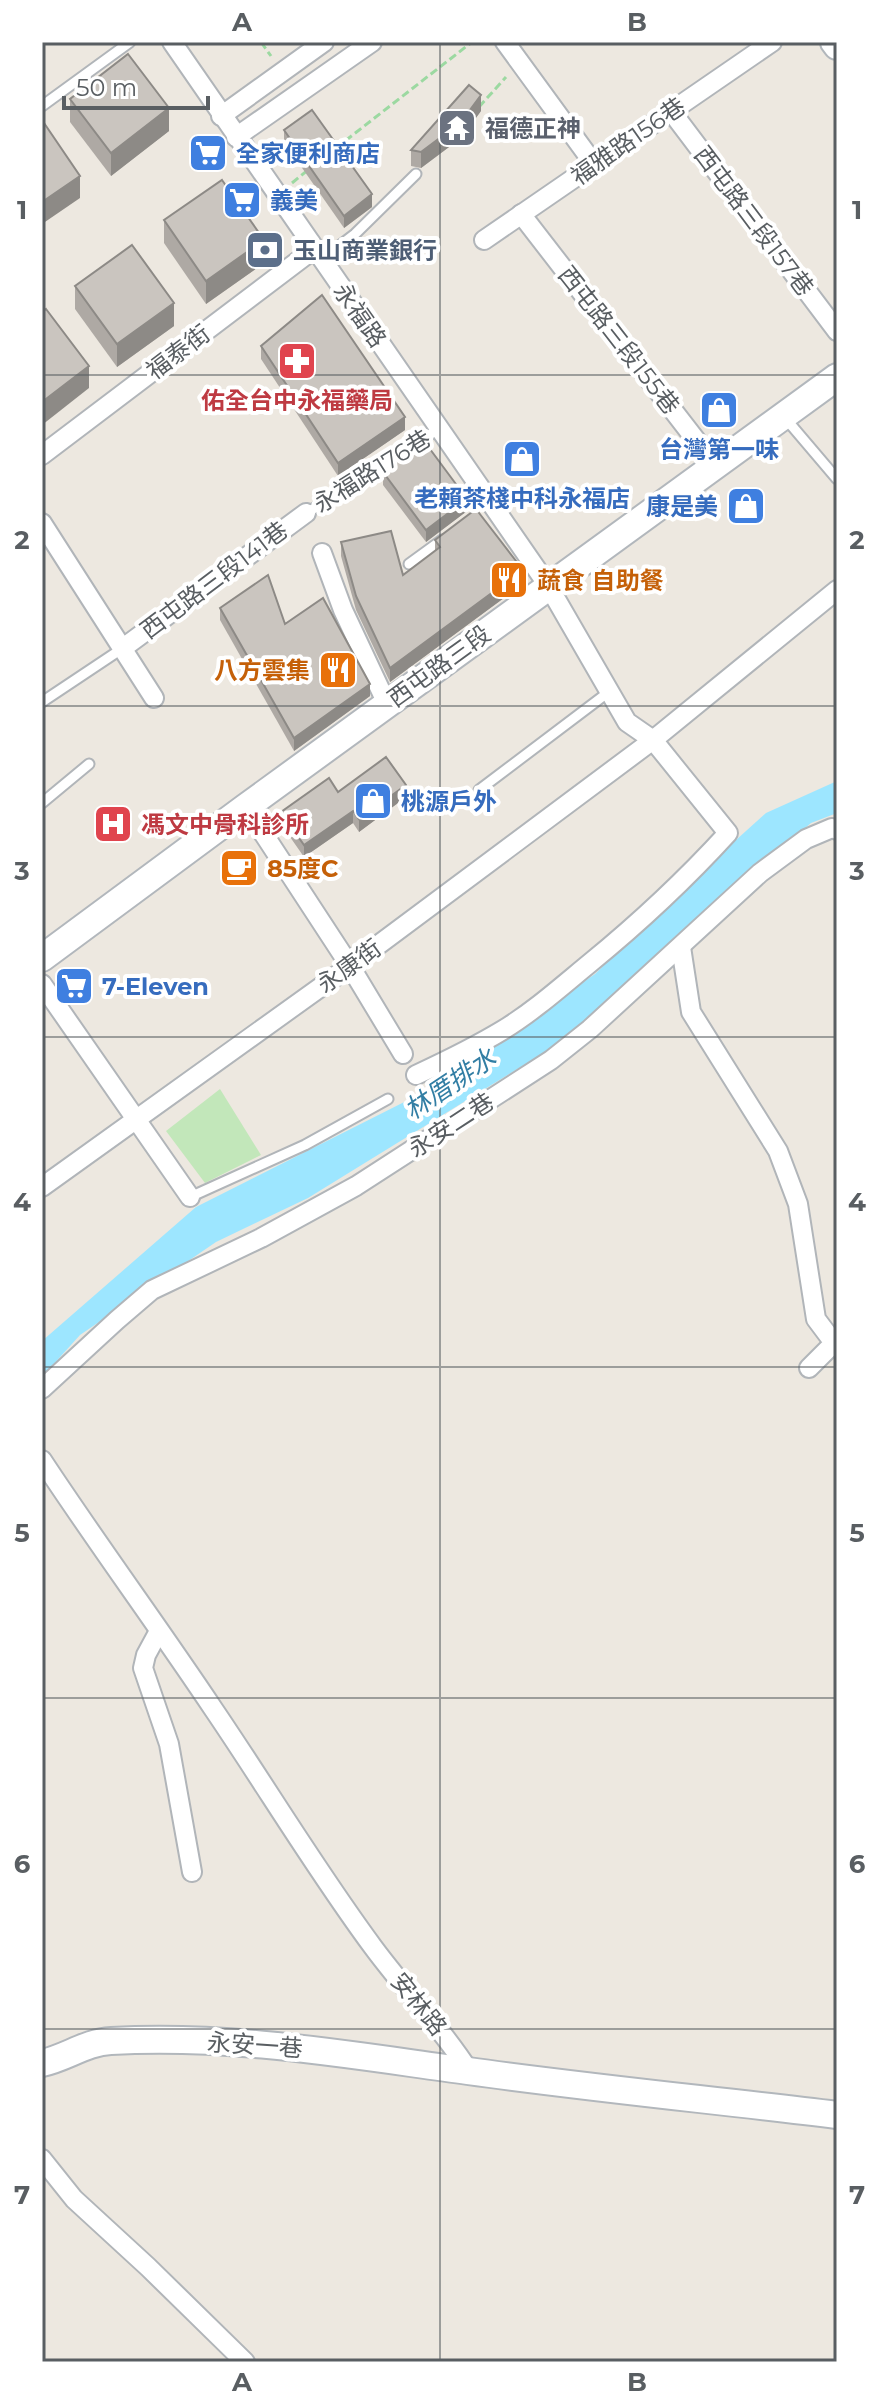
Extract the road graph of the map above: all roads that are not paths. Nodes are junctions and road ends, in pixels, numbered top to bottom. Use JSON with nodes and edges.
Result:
{"nodes":[{"id":1,"x":130,"y":42,"type":"edge"},
{"id":2,"x":172,"y":42,"type":"edge"},
{"id":3,"x":324,"y":42,"type":"edge"},
{"id":4,"x":372,"y":42,"type":"edge"},
{"id":5,"x":505,"y":42,"type":"edge"},
{"id":6,"x":772,"y":42,"type":"edge"},
{"id":7,"x":42,"y":106,"type":"edge"},
{"id":8,"x":671,"y":111,"type":"junction"},
{"id":9,"x":221,"y":116,"type":"junction"},
{"id":10,"x":236,"y":137,"type":"junction"},
{"id":11,"x":594,"y":164,"type":"junction"},
{"id":12,"x":416,"y":174,"type":"dead end"},
{"id":13,"x":521,"y":214,"type":"junction"},
{"id":14,"x":484,"y":240,"type":"dead end"},
{"id":15,"x":318,"y":254,"type":"junction"},
{"id":16,"x":837,"y":331,"type":"edge"},
{"id":17,"x":837,"y":377,"type":"edge"},
{"id":18,"x":783,"y":416,"type":"junction"},
{"id":19,"x":439,"y":428,"type":"junction"},
{"id":20,"x":42,"y":455,"type":"edge"},
{"id":21,"x":716,"y":466,"type":"junction"},
{"id":22,"x":837,"y":479,"type":"edge"},
{"id":23,"x":306,"y":513,"type":"joint"},
{"id":24,"x":42,"y":523,"type":"edge"},
{"id":25,"x":456,"y":529,"type":"edge"},
{"id":26,"x":322,"y":553,"type":"dead end"},
{"id":27,"x":409,"y":564,"type":"dead end"},
{"id":28,"x":549,"y":587,"type":"junction"},
{"id":29,"x":837,"y":590,"type":"edge"},
{"id":30,"x":123,"y":648,"type":"junction"},
{"id":31,"x":610,"y":691,"type":"junction"},
{"id":32,"x":154,"y":698,"type":"dead end"},
{"id":33,"x":42,"y":702,"type":"edge"},
{"id":34,"x":387,"y":704,"type":"junction"},
{"id":35,"x":653,"y":740,"type":"junction"},
{"id":36,"x":89,"y":764,"type":"dead end"},
{"id":37,"x":479,"y":790,"type":"dead end"},
{"id":38,"x":42,"y":803,"type":"edge"},
{"id":39,"x":246,"y":807,"type":"junction"},
{"id":40,"x":835,"y":828,"type":"edge"},
{"id":41,"x":681,"y":947,"type":"junction"},
{"id":42,"x":42,"y":958,"type":"edge"},
{"id":43,"x":350,"y":966,"type":"junction"},
{"id":44,"x":42,"y":984,"type":"edge"},
{"id":45,"x":403,"y":1054,"type":"dead end"},
{"id":46,"x":416,"y":1075,"type":"dead end"},
{"id":47,"x":388,"y":1099,"type":"dead end"},
{"id":48,"x":137,"y":1120,"type":"junction"},
{"id":49,"x":42,"y":1187,"type":"edge"},
{"id":50,"x":190,"y":1197,"type":"joint"},
{"id":51,"x":809,"y":1368,"type":"dead end"},
{"id":52,"x":42,"y":1389,"type":"edge"},
{"id":53,"x":42,"y":1460,"type":"edge"},
{"id":54,"x":159,"y":1631,"type":"junction"},
{"id":55,"x":192,"y":1872,"type":"dead end"},
{"id":56,"x":43,"y":2068,"type":"edge"},
{"id":57,"x":469,"y":2071,"type":"junction"},
{"id":58,"x":837,"y":2115,"type":"edge"},
{"id":59,"x":42,"y":2159,"type":"edge"},
{"id":60,"x":245,"y":2362,"type":"edge"}],
"edges":[{"from":1,"to":7,"type":"lane"},
{"from":2,"to":9,"type":"street","name":"永福路"},
{"from":3,"to":9,"type":"street"},
{"from":4,"to":10,"type":"street"},
{"from":5,"to":11,"type":"street"},
{"from":6,"to":8,"type":"street","name":"福雅路156巷"},
{"from":8,"to":11,"type":"street","name":"福雅路156巷"},
{"from":8,"to":16,"type":"street","name":"西屯路三段157巷"},
{"from":9,"to":10,"type":"street","name":"永福路"},
{"from":10,"to":15,"type":"street","name":"永福路"},
{"from":11,"to":13,"type":"street","name":"福雅路156巷"},
{"from":12,"to":15,"type":"lane"},
{"from":13,"to":14,"type":"street","name":"福雅路156巷"},
{"from":13,"to":21,"type":"street","name":"西屯路三段155巷"},
{"from":15,"to":19,"type":"street","name":"永福路"},
{"from":15,"to":20,"type":"street","name":"福泰街"},
{"from":17,"to":18,"type":"street","name":"西屯路三段"},
{"from":18,"to":21,"type":"street","name":"西屯路三段"},
{"from":18,"to":22,"type":"lane"},
{"from":19,"to":23,"type":"lane","name":"永福路176巷"},
{"from":19,"to":28,"type":"street","name":"永福路"},
{"from":21,"to":28,"type":"street","name":"西屯路三段"},
{"from":23,"to":30,"type":"street","name":"西屯路三段141巷"},
{"from":24,"to":30,"type":"street","name":"西屯路三段141巷"},
{"from":25,"to":27,"type":"lane"},
{"from":26,"to":34,"type":"street"},
{"from":28,"to":31,"type":"street","name":"永福路"},
{"from":28,"to":34,"type":"street","name":"西屯路三段"},
{"from":29,"to":35,"type":"street","name":"永康街"},
{"from":30,"to":32,"type":"street","name":"西屯路三段141巷"},
{"from":30,"to":33,"type":"lane"},
{"from":31,"to":35,"type":"street","name":"永福路"},
{"from":31,"to":37,"type":"lane"},
{"from":34,"to":39,"type":"street","name":"西屯路三段"},
{"from":35,"to":43,"type":"street","name":"永康街"},
{"from":35,"to":46,"type":"street","name":"永福路"},
{"from":36,"to":38,"type":"lane"},
{"from":39,"to":42,"type":"street","name":"西屯路三段"},
{"from":39,"to":43,"type":"street"},
{"from":40,"to":41,"type":"street","name":"永安二巷"},
{"from":41,"to":51,"type":"street"},
{"from":41,"to":52,"type":"street","name":"永安二巷"},
{"from":43,"to":45,"type":"street"},
{"from":43,"to":48,"type":"street","name":"永康街"},
{"from":44,"to":48,"type":"street"},
{"from":47,"to":50,"type":"lane"},
{"from":48,"to":49,"type":"street","name":"永康街"},
{"from":48,"to":50,"type":"street"},
{"from":53,"to":54,"type":"street","name":"安林路"},
{"from":54,"to":55,"type":"street"},
{"from":54,"to":57,"type":"street","name":"安林路"},
{"from":56,"to":57,"type":"street","name":"永安一巷"},
{"from":57,"to":58,"type":"street"},
{"from":59,"to":60,"type":"street"}]}
